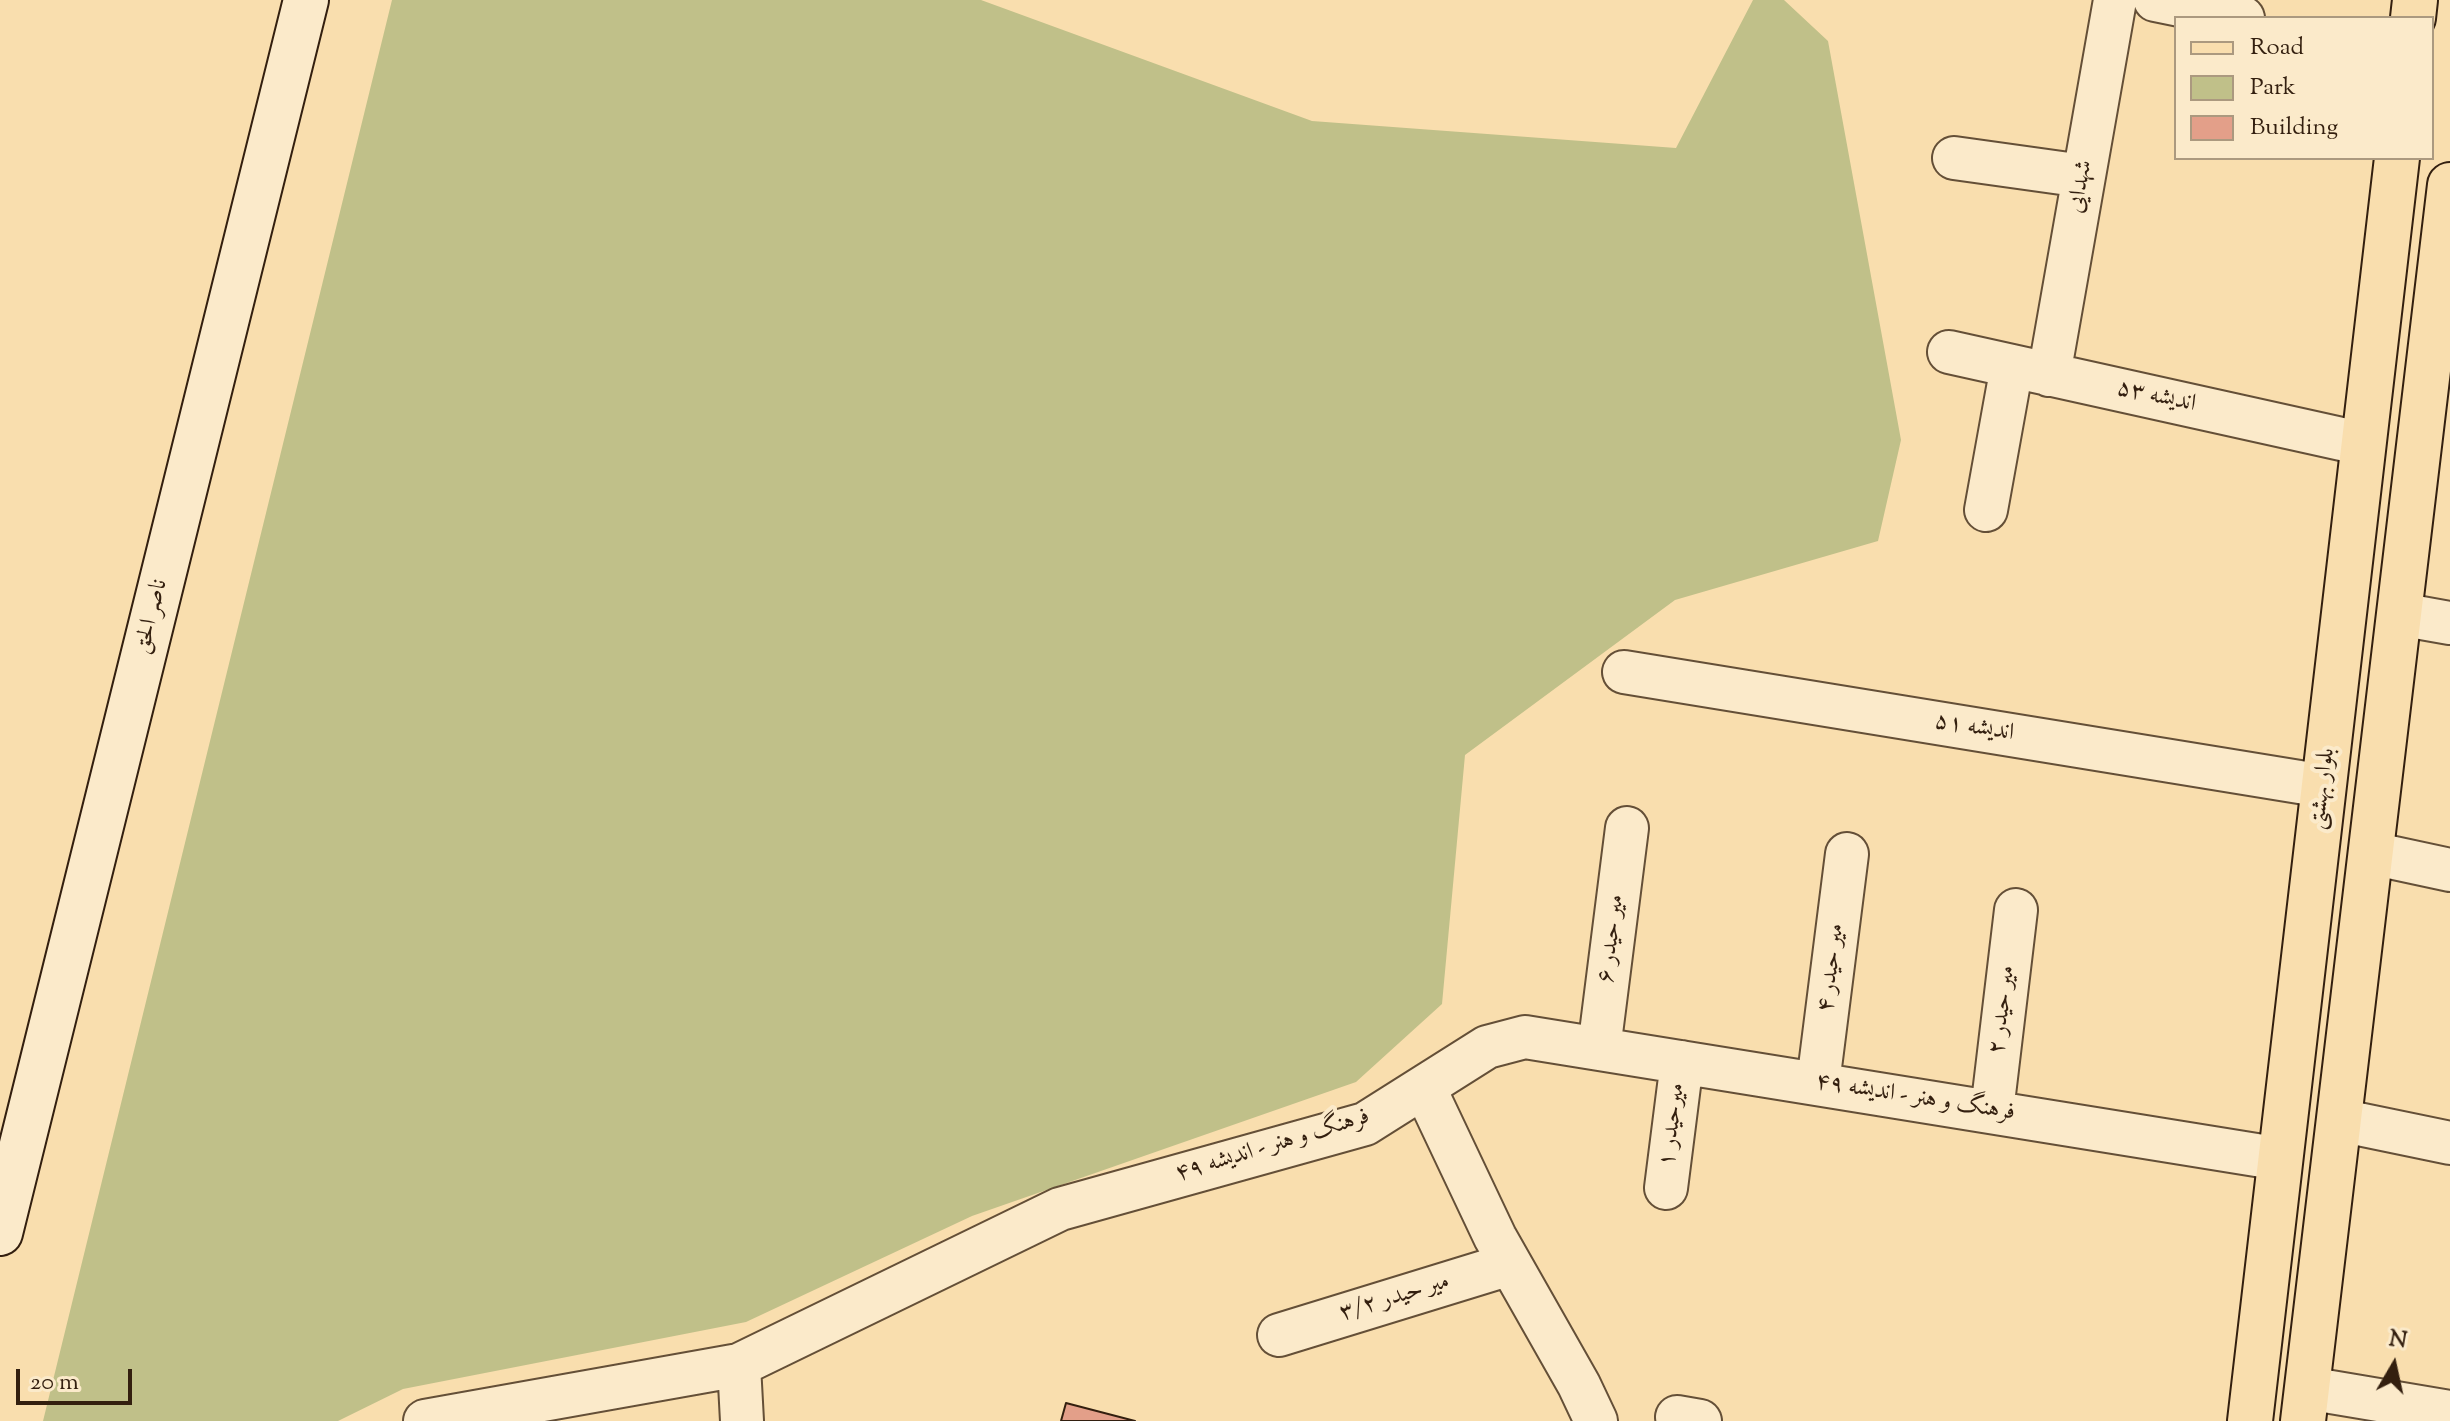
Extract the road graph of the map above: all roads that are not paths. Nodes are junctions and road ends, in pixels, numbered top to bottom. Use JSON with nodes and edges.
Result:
{"nodes":[{"id":1,"x":306,"y":0,"type":"edge"},
{"id":2,"x":2115,"y":0,"type":"edge"},
{"id":3,"x":2155,"y":0,"type":"edge"},
{"id":4,"x":2233,"y":16,"type":"edge"},
{"id":5,"x":1954,"y":158,"type":"dead end"},
{"id":6,"x":2397,"y":160,"type":"edge"},
{"id":7,"x":2083,"y":176,"type":"junction"},
{"id":8,"x":2450,"y":185,"type":"edge"},
{"id":9,"x":1949,"y":352,"type":"dead end"},
{"id":10,"x":2031,"y":370,"type":"junction"},
{"id":11,"x":2438,"y":389,"type":"edge"},
{"id":12,"x":2364,"y":444,"type":"junction"},
{"id":13,"x":1986,"y":510,"type":"dead end"},
{"id":14,"x":2399,"y":614,"type":"junction"},
{"id":15,"x":2450,"y":623,"type":"edge"},
{"id":16,"x":1624,"y":672,"type":"dead end"},
{"id":17,"x":2324,"y":786,"type":"junction"},
{"id":18,"x":2378,"y":794,"type":"junction"},
{"id":19,"x":1627,"y":828,"type":"dead end"},
{"id":20,"x":2317,"y":846,"type":"junction"},
{"id":21,"x":2371,"y":853,"type":"junction"},
{"id":22,"x":1847,"y":854,"type":"dead end"},
{"id":23,"x":2450,"y":870,"type":"edge"},
{"id":24,"x":2016,"y":910,"type":"dead end"},
{"id":25,"x":1599,"y":1049,"type":"junction"},
{"id":26,"x":1682,"y":1062,"type":"junction"},
{"id":27,"x":1818,"y":1083,"type":"junction"},
{"id":28,"x":1424,"y":1087,"type":"junction"},
{"id":29,"x":1992,"y":1111,"type":"junction"},
{"id":30,"x":2339,"y":1120,"type":"junction"},
{"id":31,"x":2450,"y":1143,"type":"edge"},
{"id":32,"x":2281,"y":1159,"type":"junction"},
{"id":33,"x":1666,"y":1188,"type":"dead end"},
{"id":34,"x":0,"y":1233,"type":"edge"},
{"id":35,"x":1510,"y":1264,"type":"junction"},
{"id":36,"x":1279,"y":1335,"type":"dead end"},
{"id":37,"x":739,"y":1365,"type":"junction"},
{"id":38,"x":2305,"y":1404,"type":"edge"},
{"id":39,"x":2450,"y":1412,"type":"edge"},
{"id":40,"x":425,"y":1421,"type":"edge"},
{"id":41,"x":742,"y":1421,"type":"edge"},
{"id":42,"x":1596,"y":1421,"type":"edge"},
{"id":43,"x":2250,"y":1421,"type":"edge"}],
"edges":[{"from":1,"to":34,"type":"street","name":"ناصر الحق"},
{"from":2,"to":7,"type":"street","name":"شهدایی"},
{"from":3,"to":4,"type":"street"},
{"from":5,"to":7,"type":"street"},
{"from":6,"to":12,"type":"main road","name":"بلوار بهشتی"},
{"from":7,"to":10,"type":"street","name":"شهدایی"},
{"from":8,"to":11,"type":"main road"},
{"from":9,"to":10,"type":"street","name":"اندیشه ۵۳"},
{"from":10,"to":12,"type":"street","name":"اندیشه ۵۳"},
{"from":10,"to":13,"type":"street","name":"شهدایی"},
{"from":11,"to":14,"type":"main road"},
{"from":12,"to":17,"type":"main road","name":"بلوار بهشتی"},
{"from":14,"to":15,"type":"street"},
{"from":14,"to":18,"type":"main road"},
{"from":16,"to":17,"type":"street","name":"اندیشه ۵۱"},
{"from":17,"to":18,"type":"main road"},
{"from":17,"to":20,"type":"main road","name":"بلوار بهشتی"},
{"from":18,"to":21,"type":"main road"},
{"from":19,"to":25,"type":"street","name":"میر حیدر ۶"},
{"from":20,"to":21,"type":"main road"},
{"from":20,"to":32,"type":"main road","name":"بلوار بهشتی"},
{"from":21,"to":23,"type":"street"},
{"from":21,"to":30,"type":"main road"},
{"from":22,"to":27,"type":"street","name":"میر حیدر ۴"},
{"from":24,"to":29,"type":"street","name":"میر حیدر ۲"},
{"from":25,"to":26,"type":"street","name":"فرهنگ و هنر - اندیشه ۴۹"},
{"from":25,"to":28,"type":"street","name":"فرهنگ و هنر - اندیشه ۴۹"},
{"from":26,"to":27,"type":"street","name":"فرهنگ و هنر - اندیشه ۴۹"},
{"from":26,"to":33,"type":"street","name":"میرحیدر ۱"},
{"from":27,"to":29,"type":"street","name":"فرهنگ و هنر - اندیشه ۴۹"},
{"from":28,"to":35,"type":"street"},
{"from":28,"to":37,"type":"street","name":"فرهنگ و هنر - اندیشه ۴۹"},
{"from":29,"to":32,"type":"street","name":"فرهنگ و هنر - اندیشه ۴۹"},
{"from":30,"to":31,"type":"street"},
{"from":30,"to":38,"type":"main road"},
{"from":32,"to":43,"type":"main road","name":"بلوار بهشتی"},
{"from":35,"to":36,"type":"street","name":"میر حیدر ۳/۲"},
{"from":35,"to":42,"type":"street"},
{"from":37,"to":40,"type":"street","name":"فرهنگ و هنر - اندیشه ۴۹"},
{"from":37,"to":41,"type":"street"},
{"from":38,"to":39,"type":"street"}]}
